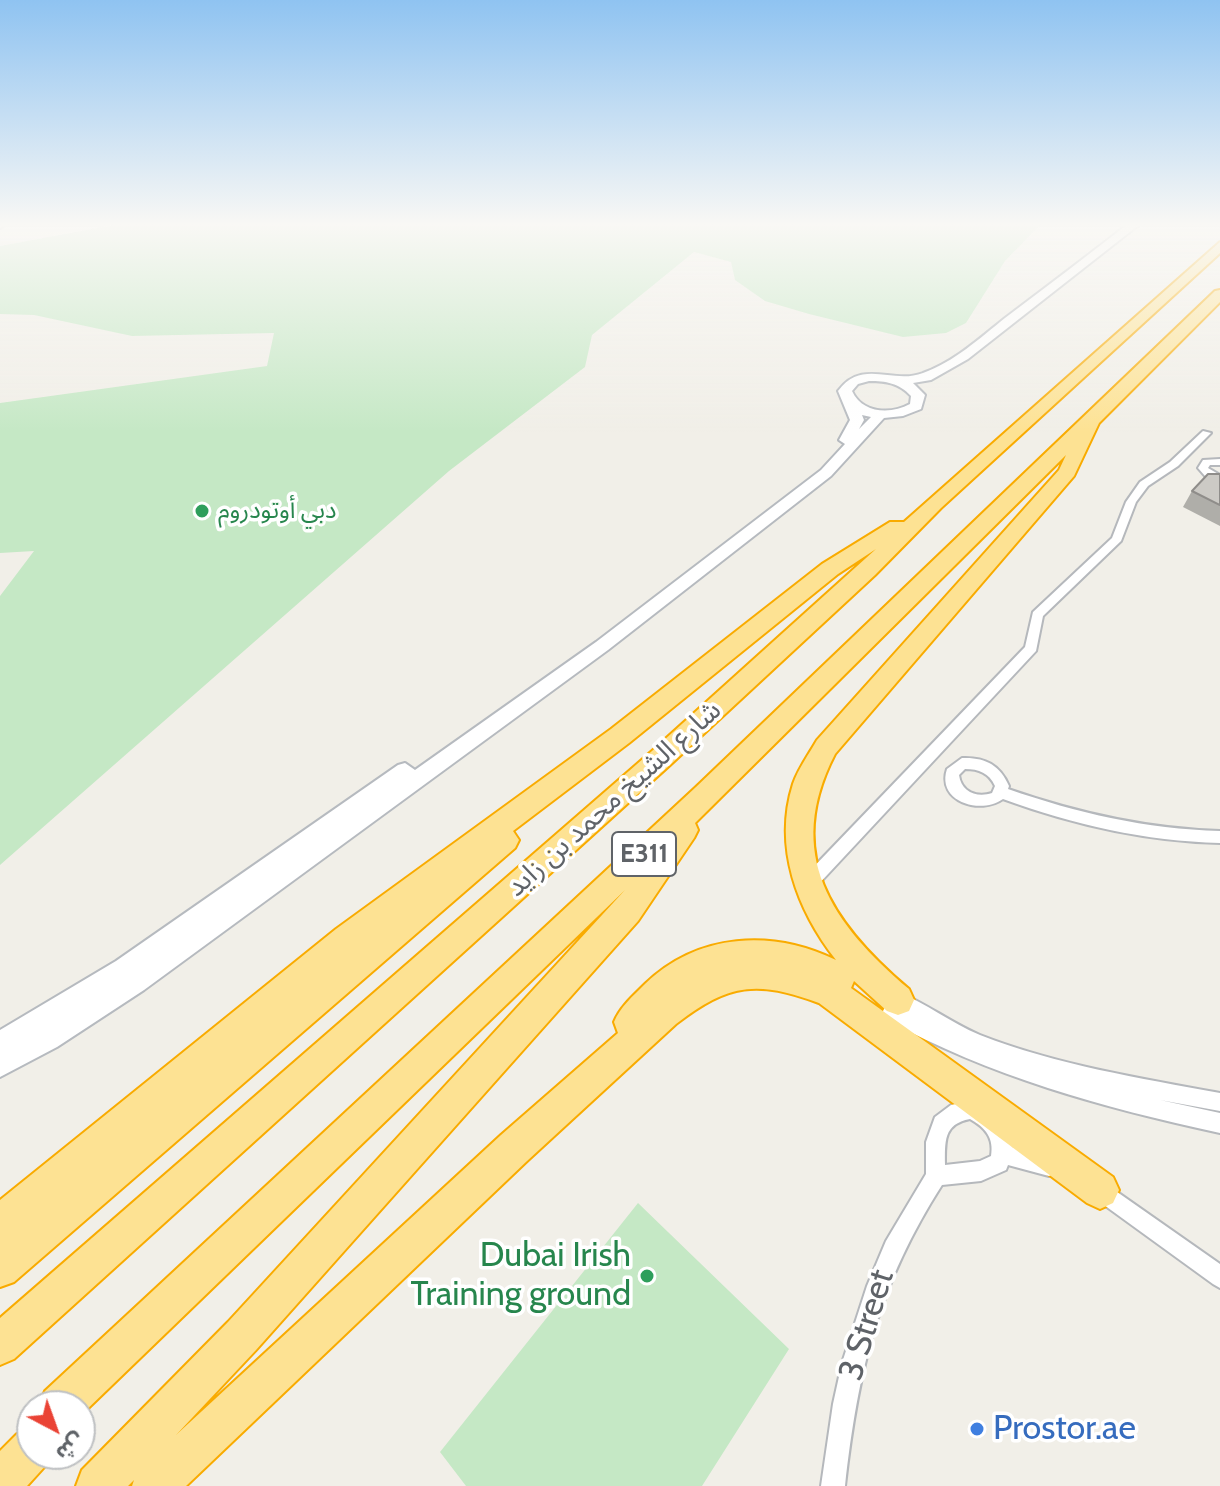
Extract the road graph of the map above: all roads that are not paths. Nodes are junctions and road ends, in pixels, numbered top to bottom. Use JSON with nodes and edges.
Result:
{"nodes":[{"id":1,"x":1044,"y":293,"type":"edge"},
{"id":2,"x":1057,"y":293,"type":"edge"},
{"id":3,"x":1168,"y":293,"type":"edge"},
{"id":4,"x":1220,"y":294,"type":"edge"},
{"id":5,"x":898,"y":381,"type":"junction"},
{"id":6,"x":918,"y":395,"type":"junction"},
{"id":7,"x":852,"y":404,"type":"junction"},
{"id":8,"x":1097,"y":413,"type":"junction"},
{"id":9,"x":881,"y":414,"type":"junction"},
{"id":10,"x":1206,"y":433,"type":"dead end"},
{"id":11,"x":1220,"y":462,"type":"edge"},
{"id":12,"x":1220,"y":479,"type":"edge"},
{"id":13,"x":934,"y":504,"type":"junction"},
{"id":14,"x":620,"y":736,"type":"junction"},
{"id":15,"x":1001,"y":792,"type":"dead end"},
{"id":16,"x":706,"y":795,"type":"junction"},
{"id":17,"x":1220,"y":837,"type":"edge"},
{"id":18,"x":808,"y":883,"type":"junction"},
{"id":19,"x":894,"y":1006,"type":"junction"},
{"id":20,"x":0,"y":1044,"type":"edge"},
{"id":21,"x":0,"y":1064,"type":"edge"},
{"id":22,"x":1220,"y":1102,"type":"edge"},
{"id":23,"x":145,"y":1104,"type":"junction"},
{"id":24,"x":1220,"y":1123,"type":"edge"},
{"id":25,"x":514,"y":1148,"type":"junction"},
{"id":26,"x":1003,"y":1154,"type":"junction"},
{"id":27,"x":936,"y":1176,"type":"junction"},
{"id":28,"x":1100,"y":1190,"type":"junction"},
{"id":29,"x":0,"y":1214,"type":"edge"},
{"id":30,"x":0,"y":1224,"type":"edge"},
{"id":31,"x":0,"y":1268,"type":"edge"},
{"id":32,"x":1220,"y":1277,"type":"edge"},
{"id":33,"x":146,"y":1326,"type":"junction"},
{"id":34,"x":0,"y":1345,"type":"edge"},
{"id":35,"x":77,"y":1390,"type":"edge"},
{"id":36,"x":87,"y":1390,"type":"edge"},
{"id":37,"x":16,"y":1447,"type":"edge"},
{"id":38,"x":0,"y":1462,"type":"edge"},
{"id":39,"x":16,"y":1466,"type":"edge"},
{"id":40,"x":0,"y":1483,"type":"edge"},
{"id":41,"x":98,"y":1486,"type":"edge"},
{"id":42,"x":154,"y":1486,"type":"edge"},
{"id":43,"x":833,"y":1486,"type":"edge"}],
"edges":[{"from":1,"to":5,"type":"street"},
{"from":2,"to":6,"type":"street"},
{"from":3,"to":13,"type":"highway","name":"شارع الشيخ محمد بن زايد","number":"E311"},
{"from":4,"to":8,"type":"highway","name":"شارع الشيخ محمد بن زايد","number":"E311"},
{"from":5,"to":6,"type":"street"},
{"from":5,"to":7,"type":"street"},
{"from":6,"to":9,"type":"street"},
{"from":7,"to":9,"type":"street"},
{"from":7,"to":20,"type":"street"},
{"from":8,"to":16,"type":"highway","name":"شارع الشيخ محمد بن زايد","number":"E311"},
{"from":8,"to":18,"type":"highway"},
{"from":9,"to":21,"type":"street"},
{"from":10,"to":18,"type":"street"},
{"from":11,"to":12,"type":"street"},
{"from":13,"to":14,"type":"highway"},
{"from":13,"to":34,"type":"highway","name":"شارع الشيخ محمد بن زايد","number":"E311"},
{"from":14,"to":23,"type":"highway"},
{"from":14,"to":31,"type":"highway"},
{"from":15,"to":17,"type":"street"},
{"from":16,"to":33,"type":"highway","name":"شارع الشيخ محمد بن زايد","number":"E311"},
{"from":16,"to":41,"type":"highway"},
{"from":18,"to":19,"type":"highway"},
{"from":19,"to":22,"type":"street"},
{"from":19,"to":24,"type":"street"},
{"from":19,"to":25,"type":"highway"},
{"from":23,"to":29,"type":"highway"},
{"from":23,"to":30,"type":"highway"},
{"from":25,"to":28,"type":"highway"},
{"from":25,"to":42,"type":"highway"},
{"from":26,"to":27,"type":"street"},
{"from":26,"to":27,"type":"street","name":"3 Street"},
{"from":26,"to":28,"type":"street"},
{"from":27,"to":43,"type":"street","name":"3 Street"},
{"from":28,"to":32,"type":"street"},
{"from":33,"to":35,"type":"highway","name":"شارع الشيخ محمد بن زايد","number":"E311"},
{"from":33,"to":36,"type":"highway"},
{"from":37,"to":38,"type":"highway"},
{"from":39,"to":40,"type":"highway"}]}
